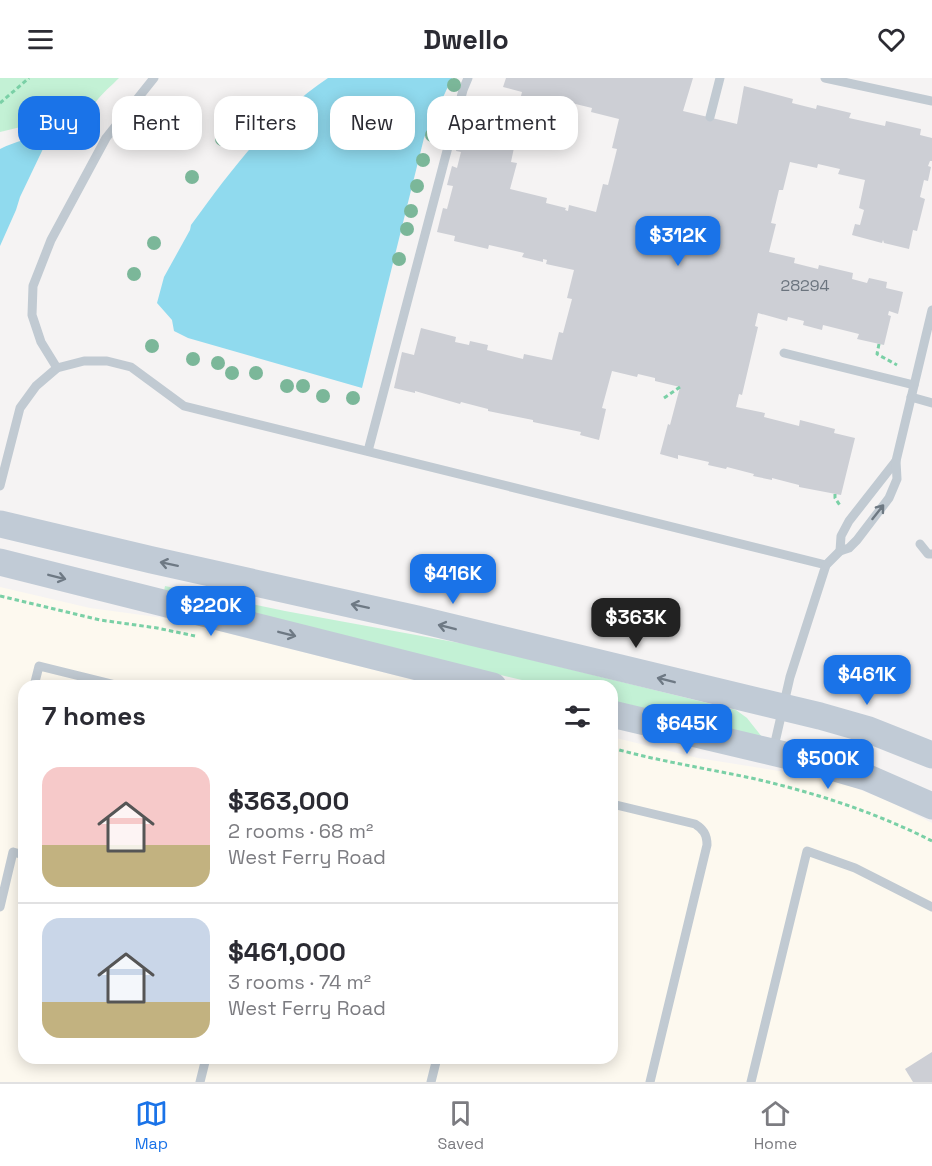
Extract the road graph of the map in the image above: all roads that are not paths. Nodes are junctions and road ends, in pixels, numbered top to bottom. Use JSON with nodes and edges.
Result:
{"nodes":[{"id":1,"x":154,"y":78,"type":"edge"},
{"id":2,"x":468,"y":78,"type":"edge"},
{"id":3,"x":720,"y":78,"type":"edge"},
{"id":4,"x":825,"y":78,"type":"edge"},
{"id":5,"x":932,"y":101,"type":"edge"},
{"id":6,"x":710,"y":117,"type":"dead end"},
{"id":7,"x":932,"y":310,"type":"edge"},
{"id":8,"x":784,"y":353,"type":"dead end"},
{"id":9,"x":57,"y":368,"type":"junction"},
{"id":10,"x":914,"y":386,"type":"junction"},
{"id":11,"x":911,"y":397,"type":"junction"},
{"id":12,"x":932,"y":403,"type":"edge"},
{"id":13,"x":368,"y":451,"type":"junction"},
{"id":14,"x":896,"y":460,"type":"junction"},
{"id":15,"x":0,"y":486,"type":"edge"},
{"id":16,"x":0,"y":524,"type":"edge"},
{"id":17,"x":920,"y":544,"type":"dead end"},
{"id":18,"x":840,"y":551,"type":"junction"},
{"id":19,"x":932,"y":555,"type":"edge"},
{"id":20,"x":0,"y":562,"type":"edge"},
{"id":21,"x":826,"y":565,"type":"junction"},
{"id":22,"x":36,"y":680,"type":"edge"},
{"id":23,"x":96,"y":680,"type":"edge"},
{"id":24,"x":470,"y":680,"type":"edge"},
{"id":25,"x":784,"y":708,"type":"junction"},
{"id":26,"x":618,"y":715,"type":"edge"},
{"id":27,"x":773,"y":753,"type":"junction"},
{"id":28,"x":932,"y":755,"type":"edge"},
{"id":29,"x":618,"y":805,"type":"edge"},
{"id":30,"x":932,"y":806,"type":"edge"},
{"id":31,"x":18,"y":853,"type":"edge"},
{"id":32,"x":932,"y":906,"type":"edge"},
{"id":33,"x":0,"y":907,"type":"edge"},
{"id":34,"x":204,"y":1064,"type":"edge"},
{"id":35,"x":436,"y":1064,"type":"edge"},
{"id":36,"x":200,"y":1082,"type":"edge"},
{"id":37,"x":431,"y":1082,"type":"edge"},
{"id":38,"x":650,"y":1082,"type":"edge"},
{"id":39,"x":752,"y":1082,"type":"edge"}],
"edges":[{"from":1,"to":9,"type":"lane"},
{"from":2,"to":13,"type":"lane"},
{"from":3,"to":6,"type":"lane"},
{"from":4,"to":5,"type":"lane"},
{"from":7,"to":10,"type":"lane"},
{"from":8,"to":10,"type":"lane"},
{"from":9,"to":13,"type":"lane"},
{"from":9,"to":15,"type":"lane"},
{"from":10,"to":11,"type":"lane"},
{"from":11,"to":12,"type":"lane"},
{"from":11,"to":14,"type":"lane"},
{"from":13,"to":21,"type":"lane"},
{"from":14,"to":18,"type":"lane"},
{"from":18,"to":14,"type":"lane","one_way":true},
{"from":25,"to":16,"type":"main road","one_way":true},
{"from":17,"to":19,"type":"lane"},
{"from":18,"to":21,"type":"lane"},
{"from":20,"to":24,"type":"main road","one_way":true},
{"from":21,"to":25,"type":"lane"},
{"from":22,"to":23,"type":"lane"},
{"from":25,"to":27,"type":"lane"},
{"from":25,"to":28,"type":"main road"},
{"from":26,"to":27,"type":"main road"},
{"from":27,"to":30,"type":"main road"},
{"from":29,"to":38,"type":"lane"},
{"from":31,"to":33,"type":"lane"},
{"from":32,"to":39,"type":"lane"},
{"from":34,"to":36,"type":"lane"},
{"from":35,"to":37,"type":"lane"}]}
